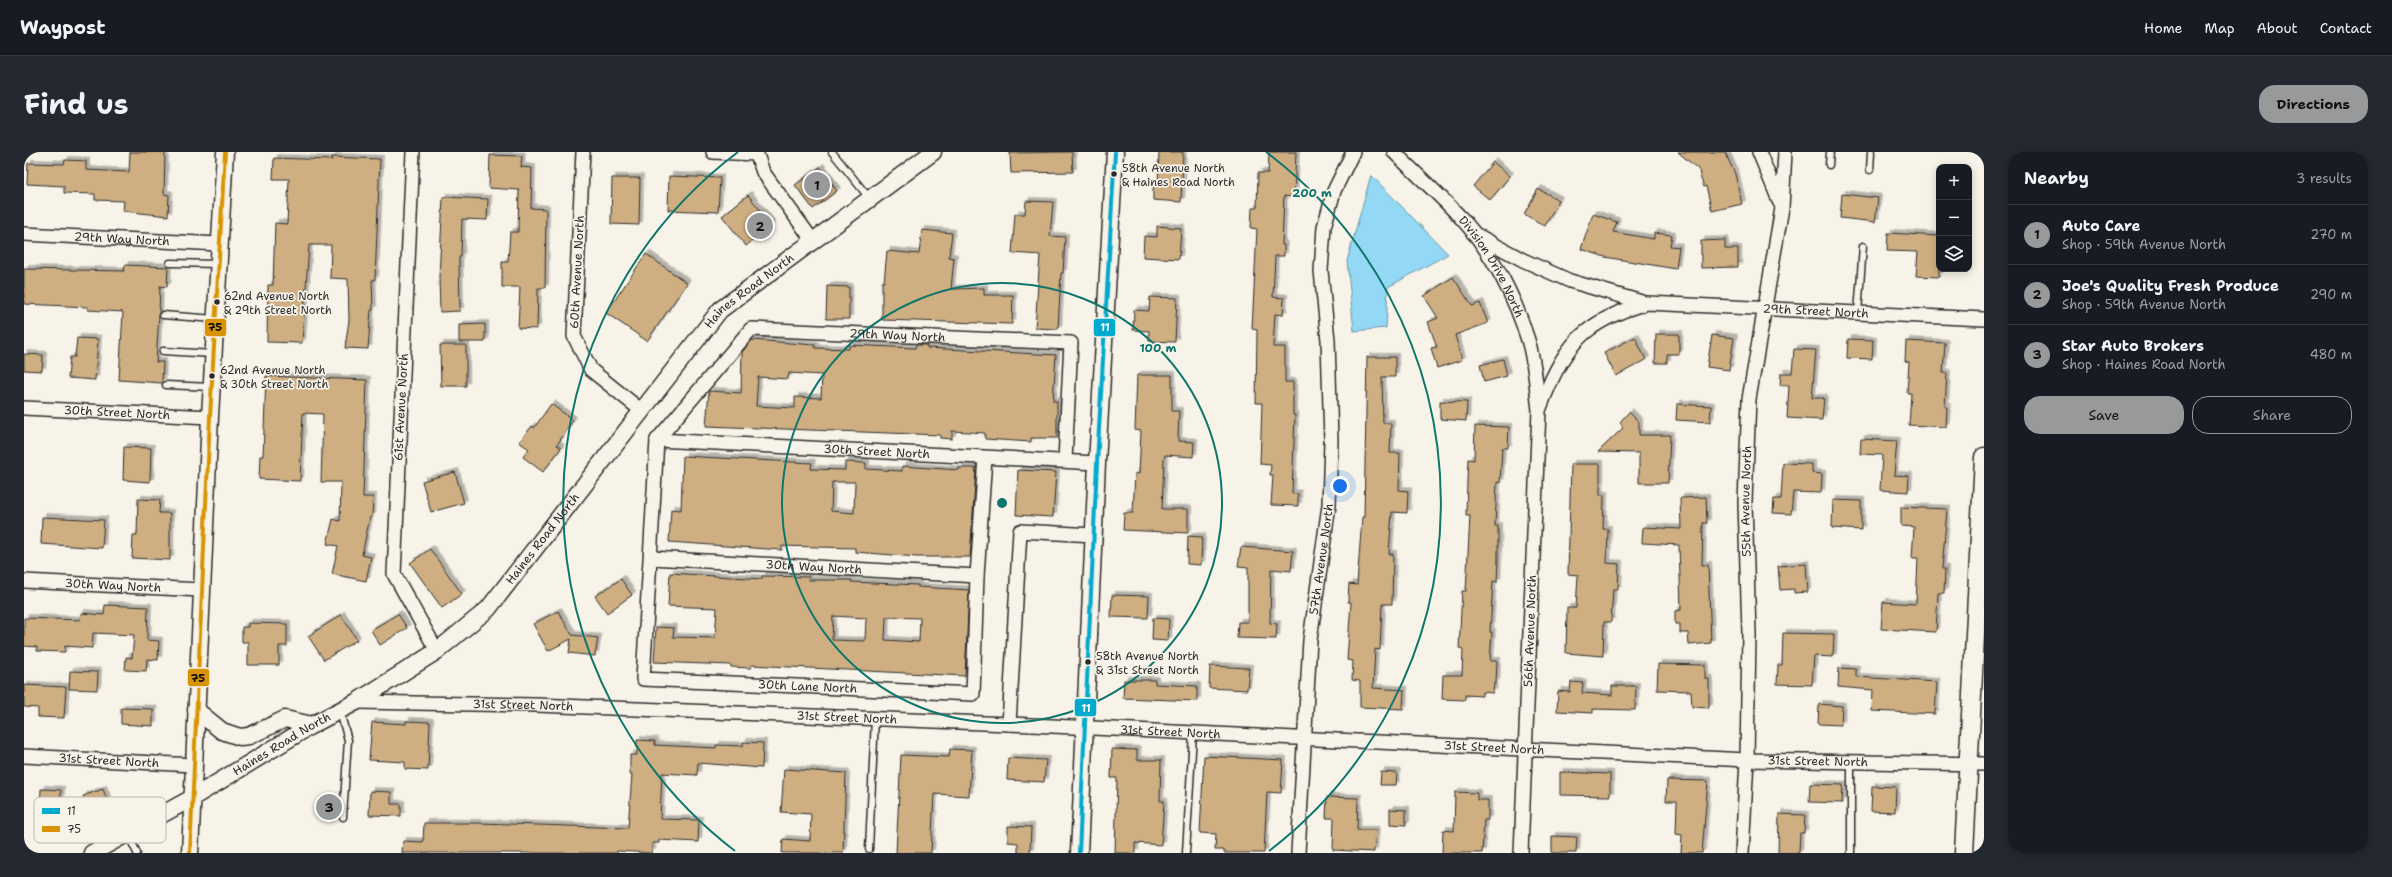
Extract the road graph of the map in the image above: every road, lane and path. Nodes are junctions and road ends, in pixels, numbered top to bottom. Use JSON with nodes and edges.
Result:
{"nodes":[{"id":1,"x":225,"y":152,"type":"edge"},
{"id":2,"x":413,"y":152,"type":"edge"},
{"id":3,"x":583,"y":152,"type":"edge"},
{"id":4,"x":713,"y":152,"type":"edge"},
{"id":5,"x":832,"y":152,"type":"edge"},
{"id":6,"x":933,"y":152,"type":"edge"},
{"id":7,"x":1115,"y":152,"type":"edge"},
{"id":8,"x":1353,"y":152,"type":"edge"},
{"id":9,"x":1394,"y":152,"type":"edge"},
{"id":10,"x":1759,"y":152,"type":"edge"},
{"id":11,"x":1785,"y":152,"type":"edge"},
{"id":12,"x":1830,"y":152,"type":"edge"},
{"id":13,"x":1871,"y":152,"type":"edge"},
{"id":14,"x":756,"y":153,"type":"edge"},
{"id":15,"x":1829,"y":165,"type":"dead end"},
{"id":16,"x":1870,"y":170,"type":"dead end"},
{"id":17,"x":870,"y":198,"type":"junction"},
{"id":18,"x":1782,"y":208,"type":"junction"},
{"id":19,"x":1473,"y":233,"type":"junction"},
{"id":20,"x":24,"y":234,"type":"edge"},
{"id":21,"x":813,"y":241,"type":"junction"},
{"id":22,"x":219,"y":244,"type":"junction"},
{"id":23,"x":1863,"y":246,"type":"dead end"},
{"id":24,"x":170,"y":263,"type":"dead end"},
{"id":25,"x":218,"y":264,"type":"junction"},
{"id":26,"x":1647,"y":303,"type":"junction"},
{"id":27,"x":1766,"y":308,"type":"junction"},
{"id":28,"x":1858,"y":312,"type":"junction"},
{"id":29,"x":163,"y":315,"type":"dead end"},
{"id":30,"x":215,"y":319,"type":"junction"},
{"id":31,"x":1984,"y":319,"type":"edge"},
{"id":32,"x":162,"y":351,"type":"dead end"},
{"id":33,"x":213,"y":354,"type":"junction"},
{"id":34,"x":166,"y":385,"type":"dead end"},
{"id":35,"x":211,"y":387,"type":"junction"},
{"id":36,"x":24,"y":408,"type":"edge"},
{"id":37,"x":1539,"y":410,"type":"junction"},
{"id":38,"x":642,"y":411,"type":"junction"},
{"id":39,"x":210,"y":417,"type":"junction"},
{"id":40,"x":657,"y":440,"type":"junction"},
{"id":41,"x":1984,"y":457,"type":"edge"},
{"id":42,"x":985,"y":458,"type":"junction"},
{"id":43,"x":1065,"y":460,"type":"junction"},
{"id":44,"x":1097,"y":463,"type":"junction"},
{"id":45,"x":1983,"y":478,"type":"edge"},
{"id":46,"x":1094,"y":535,"type":"junction"},
{"id":47,"x":651,"y":558,"type":"junction"},
{"id":48,"x":977,"y":576,"type":"junction"},
{"id":49,"x":24,"y":581,"type":"edge"},
{"id":50,"x":201,"y":590,"type":"junction"},
{"id":51,"x":437,"y":651,"type":"junction"},
{"id":52,"x":356,"y":702,"type":"junction"},
{"id":53,"x":196,"y":710,"type":"junction"},
{"id":54,"x":340,"y":711,"type":"junction"},
{"id":55,"x":875,"y":718,"type":"junction"},
{"id":56,"x":1009,"y":724,"type":"junction"},
{"id":57,"x":312,"y":725,"type":"junction"},
{"id":58,"x":1086,"y":728,"type":"junction"},
{"id":59,"x":1194,"y":734,"type":"junction"},
{"id":60,"x":1303,"y":740,"type":"junction"},
{"id":61,"x":1526,"y":749,"type":"junction"},
{"id":62,"x":24,"y":756,"type":"edge"},
{"id":63,"x":1747,"y":760,"type":"junction"},
{"id":64,"x":1851,"y":762,"type":"junction"},
{"id":65,"x":1977,"y":764,"type":"edge"},
{"id":66,"x":193,"y":765,"type":"junction"},
{"id":67,"x":192,"y":798,"type":"junction"},
{"id":68,"x":166,"y":812,"type":"edge"},
{"id":69,"x":343,"y":817,"type":"dead end"},
{"id":70,"x":110,"y":843,"type":"edge"},
{"id":71,"x":132,"y":843,"type":"edge"},
{"id":72,"x":869,"y":849,"type":"dead end"},
{"id":73,"x":92,"y":853,"type":"edge"},
{"id":74,"x":137,"y":853,"type":"edge"},
{"id":75,"x":190,"y":853,"type":"edge"},
{"id":76,"x":1080,"y":853,"type":"edge"},
{"id":77,"x":1186,"y":853,"type":"edge"},
{"id":78,"x":1298,"y":853,"type":"edge"},
{"id":79,"x":1521,"y":853,"type":"edge"},
{"id":80,"x":1742,"y":853,"type":"edge"},
{"id":81,"x":1851,"y":853,"type":"edge"},
{"id":82,"x":1964,"y":853,"type":"edge"}],
"edges":[{"from":1,"to":22,"type":"street"},
{"from":2,"to":51,"type":"street","name":"61st Avenue North"},
{"from":3,"to":38,"type":"street","name":"60th Avenue North"},
{"from":4,"to":14,"type":"street"},
{"from":5,"to":17,"type":"lane"},
{"from":6,"to":17,"type":"street","name":"Haines Road North"},
{"from":7,"to":44,"type":"street"},
{"from":8,"to":60,"type":"street","name":"57th Avenue North"},
{"from":9,"to":19,"type":"street","name":"Division Drive North"},
{"from":10,"to":18,"type":"street"},
{"from":11,"to":18,"type":"street","name":"55th Avenue North"},
{"from":12,"to":15,"type":"lane"},
{"from":13,"to":16,"type":"lane"},
{"from":14,"to":21,"type":"street"},
{"from":17,"to":21,"type":"street","name":"Haines Road North"},
{"from":18,"to":27,"type":"street","name":"55th Avenue North"},
{"from":19,"to":26,"type":"street","name":"29th Street North"},
{"from":19,"to":37,"type":"street","name":"Division Drive North"},
{"from":20,"to":22,"type":"street","name":"29th Way North"},
{"from":21,"to":38,"type":"street","name":"Haines Road North"},
{"from":22,"to":25,"type":"street"},
{"from":23,"to":28,"type":"lane"},
{"from":24,"to":25,"type":"lane"},
{"from":25,"to":30,"type":"street"},
{"from":26,"to":27,"type":"street","name":"29th Street North"},
{"from":26,"to":37,"type":"street","name":"29th Street North"},
{"from":27,"to":28,"type":"street","name":"29th Street North"},
{"from":27,"to":63,"type":"street","name":"55th Avenue North"},
{"from":28,"to":31,"type":"street","name":"29th Street North"},
{"from":29,"to":30,"type":"lane"},
{"from":30,"to":33,"type":"street"},
{"from":32,"to":33,"type":"lane"},
{"from":33,"to":35,"type":"street"},
{"from":34,"to":35,"type":"lane"},
{"from":35,"to":39,"type":"street"},
{"from":36,"to":39,"type":"street","name":"30th Street North"},
{"from":37,"to":61,"type":"street","name":"56th Avenue North"},
{"from":38,"to":51,"type":"street","name":"Haines Road North"},
{"from":39,"to":50,"type":"street"},
{"from":40,"to":42,"type":"street","name":"30th Street North"},
{"from":40,"to":43,"type":"street","name":"29th Way North"},
{"from":40,"to":47,"type":"street"},
{"from":41,"to":45,"type":"main road"},
{"from":42,"to":43,"type":"street","name":"30th Street North"},
{"from":42,"to":48,"type":"street"},
{"from":43,"to":44,"type":"street","name":"30th Street North"},
{"from":44,"to":46,"type":"street"},
{"from":45,"to":65,"type":"main road"},
{"from":46,"to":56,"type":"street"},
{"from":46,"to":58,"type":"street"},
{"from":47,"to":48,"type":"street","name":"30th Way North"},
{"from":47,"to":48,"type":"street","name":"30th Lane North"},
{"from":49,"to":50,"type":"street","name":"30th Way North"},
{"from":50,"to":53,"type":"street"},
{"from":51,"to":52,"type":"street","name":"Haines Road North"},
{"from":52,"to":54,"type":"street","name":"Haines Road North"},
{"from":52,"to":55,"type":"street","name":"31st Street North"},
{"from":53,"to":57,"type":"street"},
{"from":53,"to":66,"type":"street"},
{"from":54,"to":57,"type":"street","name":"Haines Road North"},
{"from":54,"to":69,"type":"lane"},
{"from":55,"to":56,"type":"street","name":"31st Street North"},
{"from":55,"to":72,"type":"lane"},
{"from":56,"to":58,"type":"street","name":"31st Street North"},
{"from":57,"to":67,"type":"street","name":"Haines Road North"},
{"from":58,"to":59,"type":"street","name":"31st Street North"},
{"from":58,"to":76,"type":"street"},
{"from":59,"to":60,"type":"street","name":"31st Street North"},
{"from":59,"to":77,"type":"lane"},
{"from":60,"to":61,"type":"street","name":"31st Street North"},
{"from":60,"to":78,"type":"street","name":"57th Avenue North"},
{"from":61,"to":63,"type":"street","name":"31st Street North"},
{"from":61,"to":79,"type":"street","name":"56th Avenue North"},
{"from":62,"to":66,"type":"street","name":"31st Street North"},
{"from":63,"to":64,"type":"street","name":"31st Street North"},
{"from":63,"to":80,"type":"street","name":"55th Avenue North"},
{"from":64,"to":65,"type":"street","name":"31st Street North"},
{"from":64,"to":81,"type":"lane"},
{"from":65,"to":82,"type":"main road"},
{"from":66,"to":67,"type":"street"},
{"from":67,"to":68,"type":"street","name":"Haines Road North"},
{"from":67,"to":75,"type":"street"},
{"from":70,"to":73,"type":"street","name":"Haines Road North"},
{"from":71,"to":74,"type":"lane"}]}
